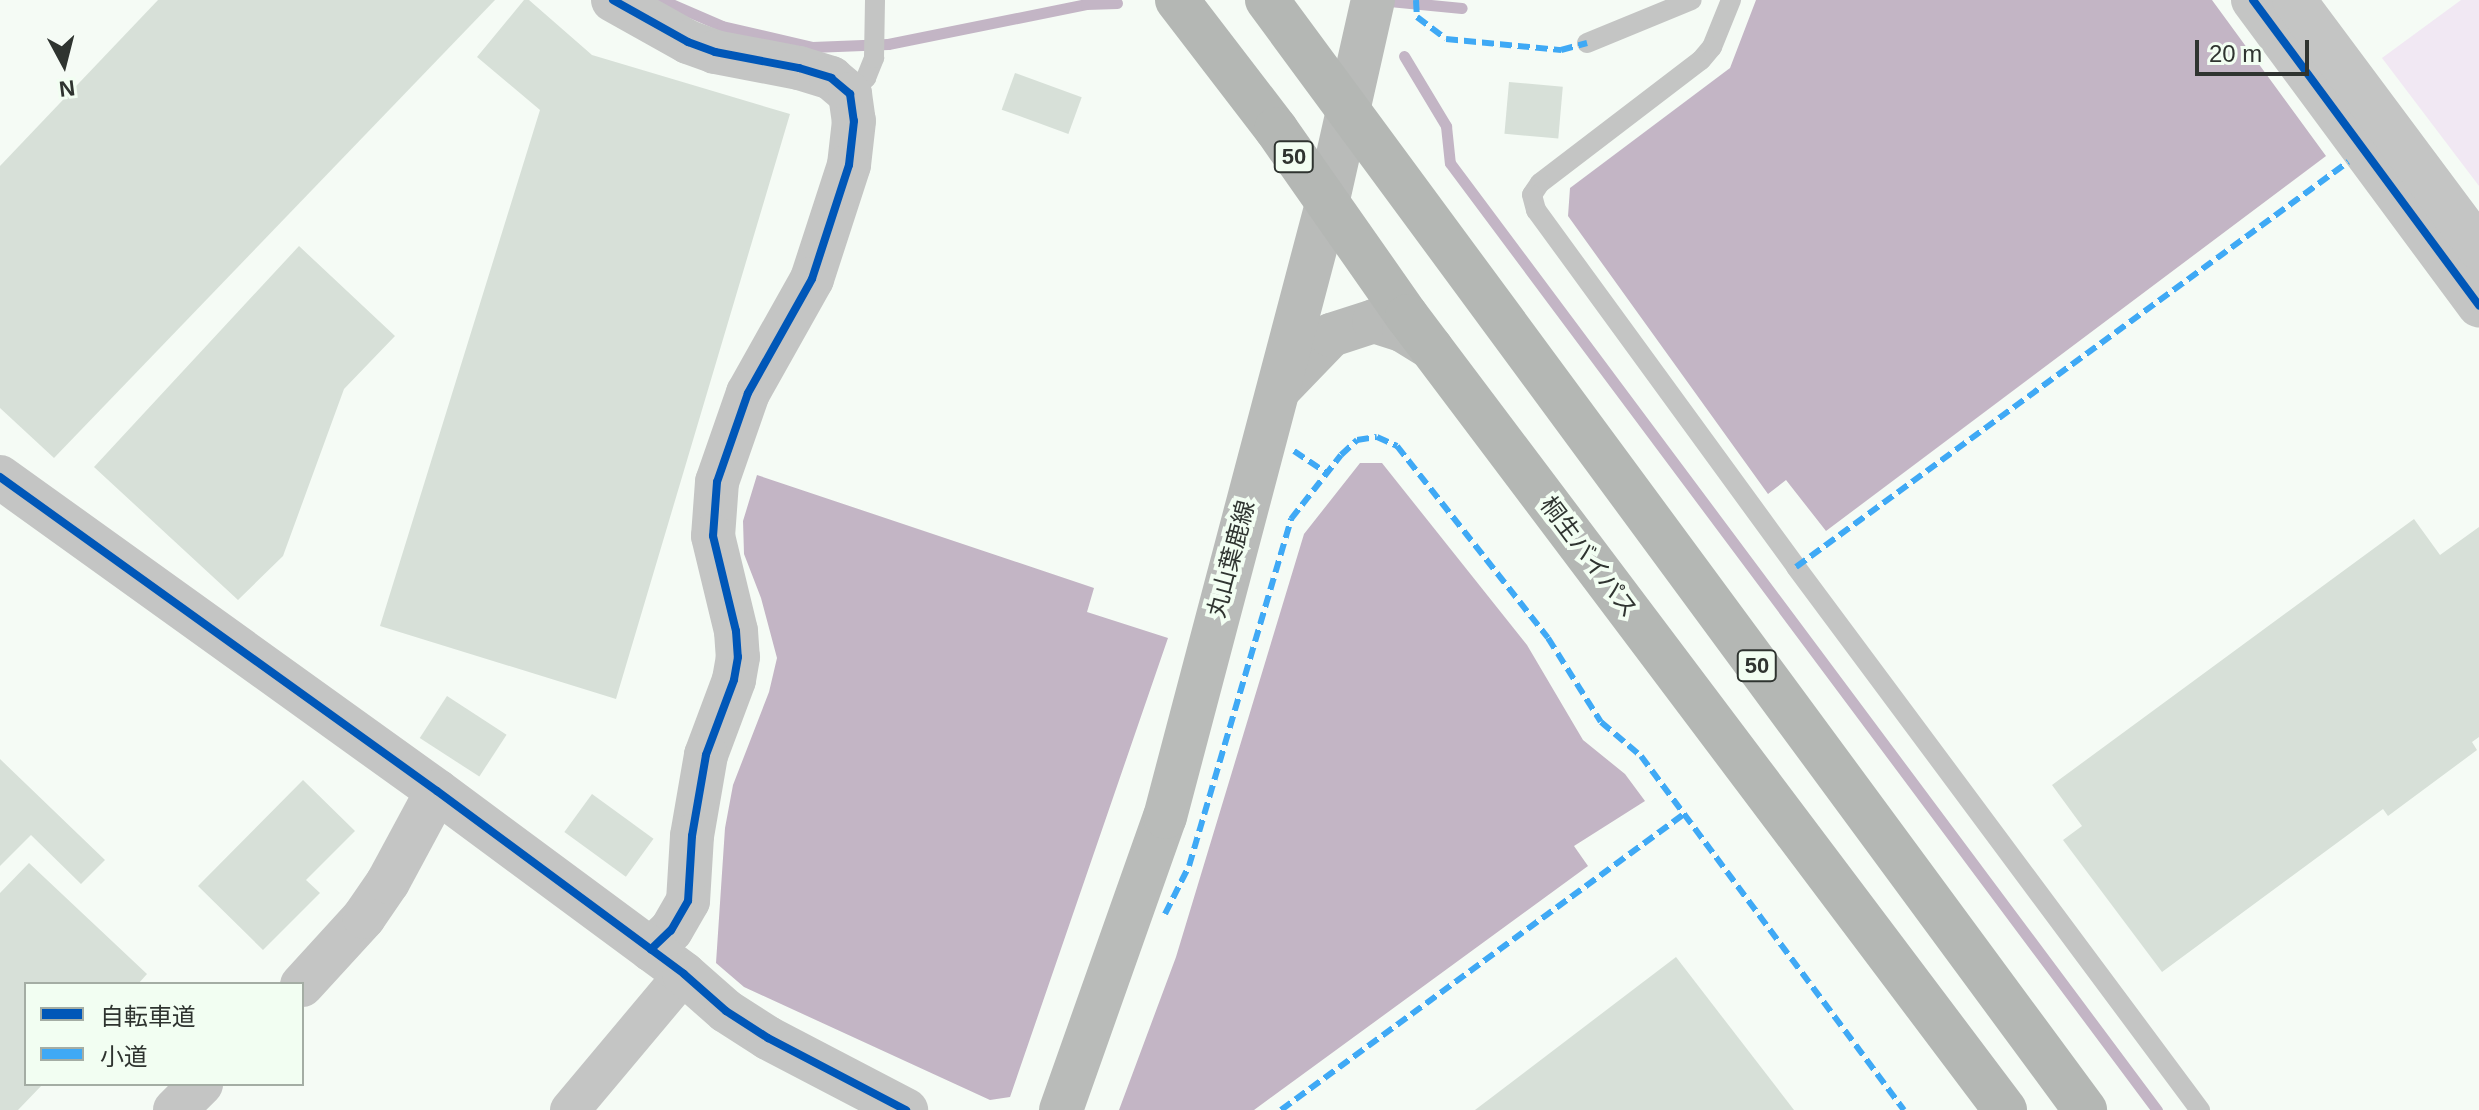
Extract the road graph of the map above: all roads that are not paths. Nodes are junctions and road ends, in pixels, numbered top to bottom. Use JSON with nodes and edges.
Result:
{"nodes":[{"id":1,"x":613,"y":0,"type":"edge"},
{"id":2,"x":1177,"y":0,"type":"edge"},
{"id":3,"x":1267,"y":0,"type":"edge"},
{"id":4,"x":1692,"y":0,"type":"edge"},
{"id":5,"x":1731,"y":0,"type":"edge"},
{"id":6,"x":2284,"y":6,"type":"edge"},
{"id":7,"x":874,"y":10,"type":"edge"},
{"id":8,"x":1370,"y":14,"type":"edge"},
{"id":9,"x":1587,"y":43,"type":"dead end"},
{"id":10,"x":850,"y":94,"type":"junction"},
{"id":11,"x":1349,"y":112,"type":"junction"},
{"id":12,"x":1327,"y":204,"type":"junction"},
{"id":13,"x":2479,"y":248,"type":"edge"},
{"id":14,"x":2479,"y":305,"type":"edge"},
{"id":15,"x":1431,"y":348,"type":"junction"},
{"id":16,"x":1276,"y":394,"type":"junction"},
{"id":17,"x":0,"y":477,"type":"edge"},
{"id":18,"x":437,"y":791,"type":"junction"},
{"id":19,"x":668,"y":962,"type":"junction"},
{"id":20,"x":304,"y":983,"type":"edge"},
{"id":21,"x":199,"y":1086,"type":"edge"},
{"id":22,"x":175,"y":1110,"type":"edge"},
{"id":23,"x":570,"y":1110,"type":"edge"},
{"id":24,"x":906,"y":1110,"type":"edge"},
{"id":25,"x":1061,"y":1110,"type":"edge"},
{"id":26,"x":2005,"y":1110,"type":"edge"},
{"id":27,"x":2085,"y":1110,"type":"edge"},
{"id":28,"x":2200,"y":1110,"type":"edge"}],
"edges":[{"from":1,"to":10,"type":"street"},
{"from":2,"to":12,"type":"highway","name":"桐生バイパス","number":"50"},
{"from":3,"to":11,"type":"highway","number":"50"},
{"from":4,"to":9,"type":"lane"},
{"from":5,"to":28,"type":"lane"},
{"from":6,"to":13,"type":"street"},
{"from":6,"to":14,"type":"street"},
{"from":7,"to":10,"type":"lane"},
{"from":8,"to":11,"type":"main road","name":"丸山葉鹿線"},
{"from":10,"to":19,"type":"street"},
{"from":11,"to":12,"type":"main road","name":"丸山葉鹿線"},
{"from":11,"to":27,"type":"highway","number":"50"},
{"from":12,"to":15,"type":"highway","name":"桐生バイパス","number":"50"},
{"from":12,"to":16,"type":"main road","name":"丸山葉鹿線"},
{"from":15,"to":16,"type":"main road"},
{"from":15,"to":26,"type":"highway","name":"桐生バイパス","number":"50"},
{"from":16,"to":25,"type":"main road","name":"丸山葉鹿線"},
{"from":17,"to":18,"type":"street"},
{"from":18,"to":19,"type":"street"},
{"from":18,"to":20,"type":"street"},
{"from":19,"to":23,"type":"street"},
{"from":19,"to":24,"type":"street"},
{"from":21,"to":22,"type":"street"}]}
